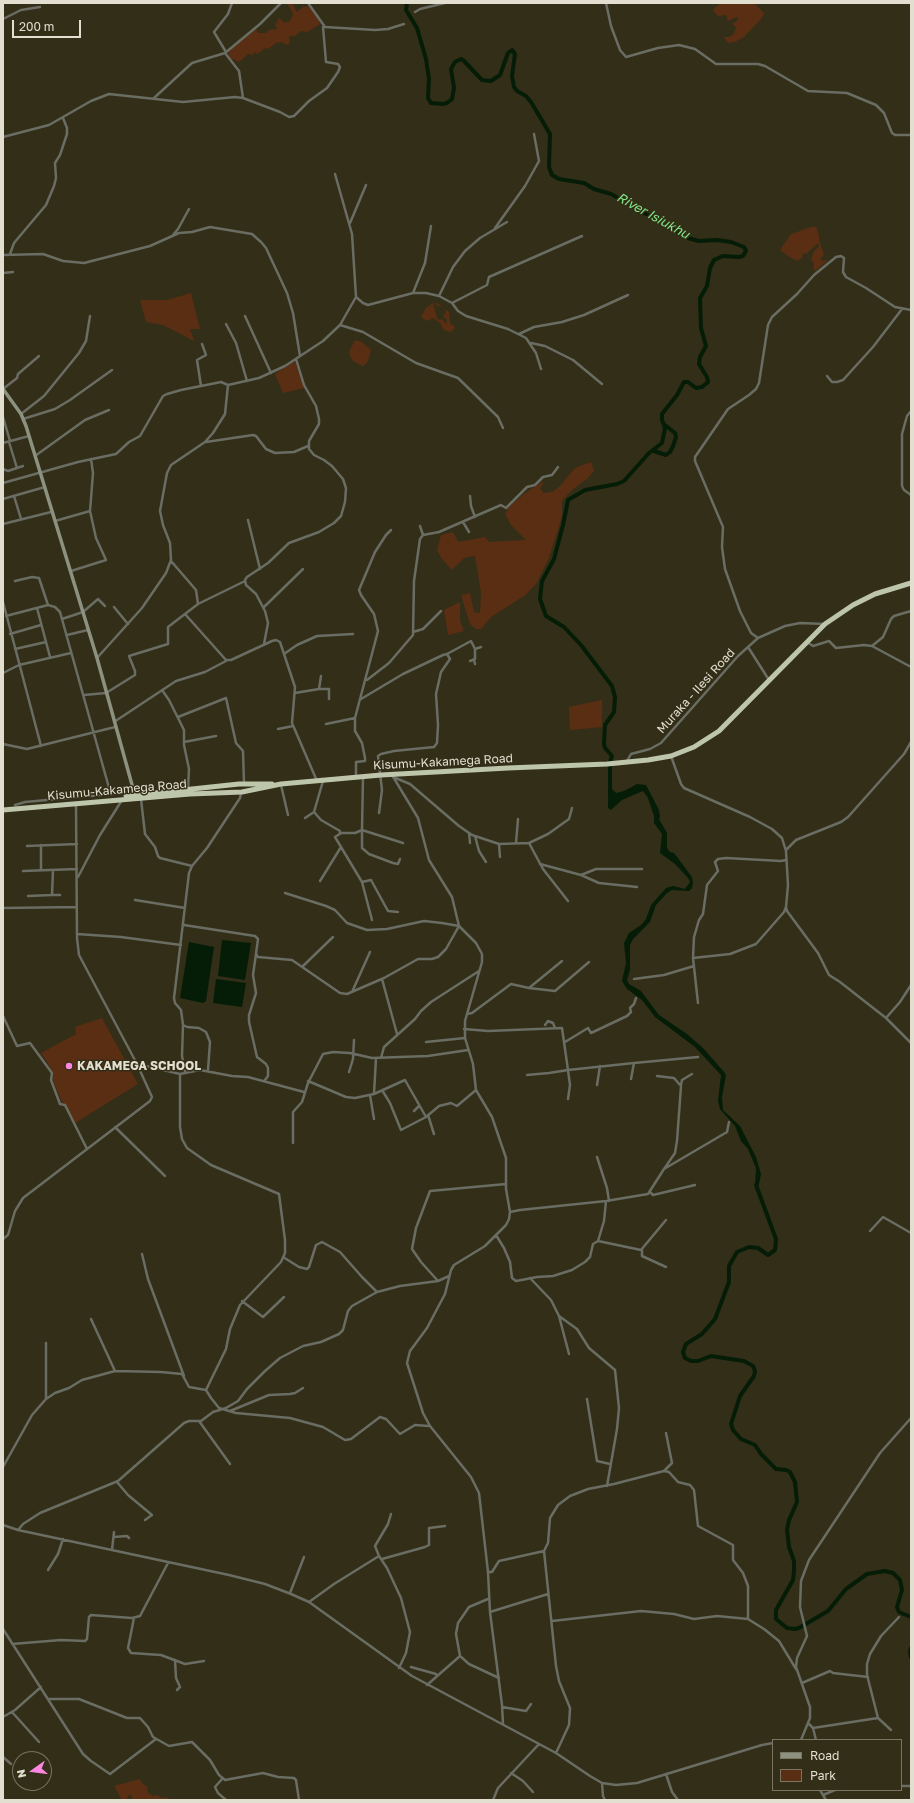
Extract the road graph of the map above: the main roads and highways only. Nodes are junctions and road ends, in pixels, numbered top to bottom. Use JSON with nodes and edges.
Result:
{"nodes":[{"id":1,"x":3,"y":389,"type":"edge"},
{"id":2,"x":911,"y":583,"type":"edge"},
{"id":3,"x":234,"y":784,"type":"junction"},
{"id":4,"x":281,"y":784,"type":"junction"},
{"id":5,"x":134,"y":792,"type":"road end"},
{"id":6,"x":234,"y":792,"type":"junction"},
{"id":7,"x":142,"y":796,"type":"junction"},
{"id":8,"x":3,"y":806,"type":"edge"},
{"id":9,"x":3,"y":811,"type":"edge"}],
"edges":[{"from":1,"to":5,"type":"main road"},
{"from":2,"to":4,"type":"highway","name":"Kisumu-Kakamega Road"},
{"from":3,"to":4,"type":"highway","name":"Kisumu-Kakamega Road"},
{"from":3,"to":6,"type":"highway"},
{"from":3,"to":7,"type":"highway","name":"Kisumu-Kakamega Road"},
{"from":4,"to":6,"type":"highway","name":"Kisumu-Kakamega Road"},
{"from":6,"to":7,"type":"highway","name":"Kisumu-Kakamega Road"},
{"from":7,"to":8,"type":"highway","name":"Kisumu-Kakamega Road"},
{"from":7,"to":9,"type":"highway","name":"Kisumu-Kakamega Road"}]}
